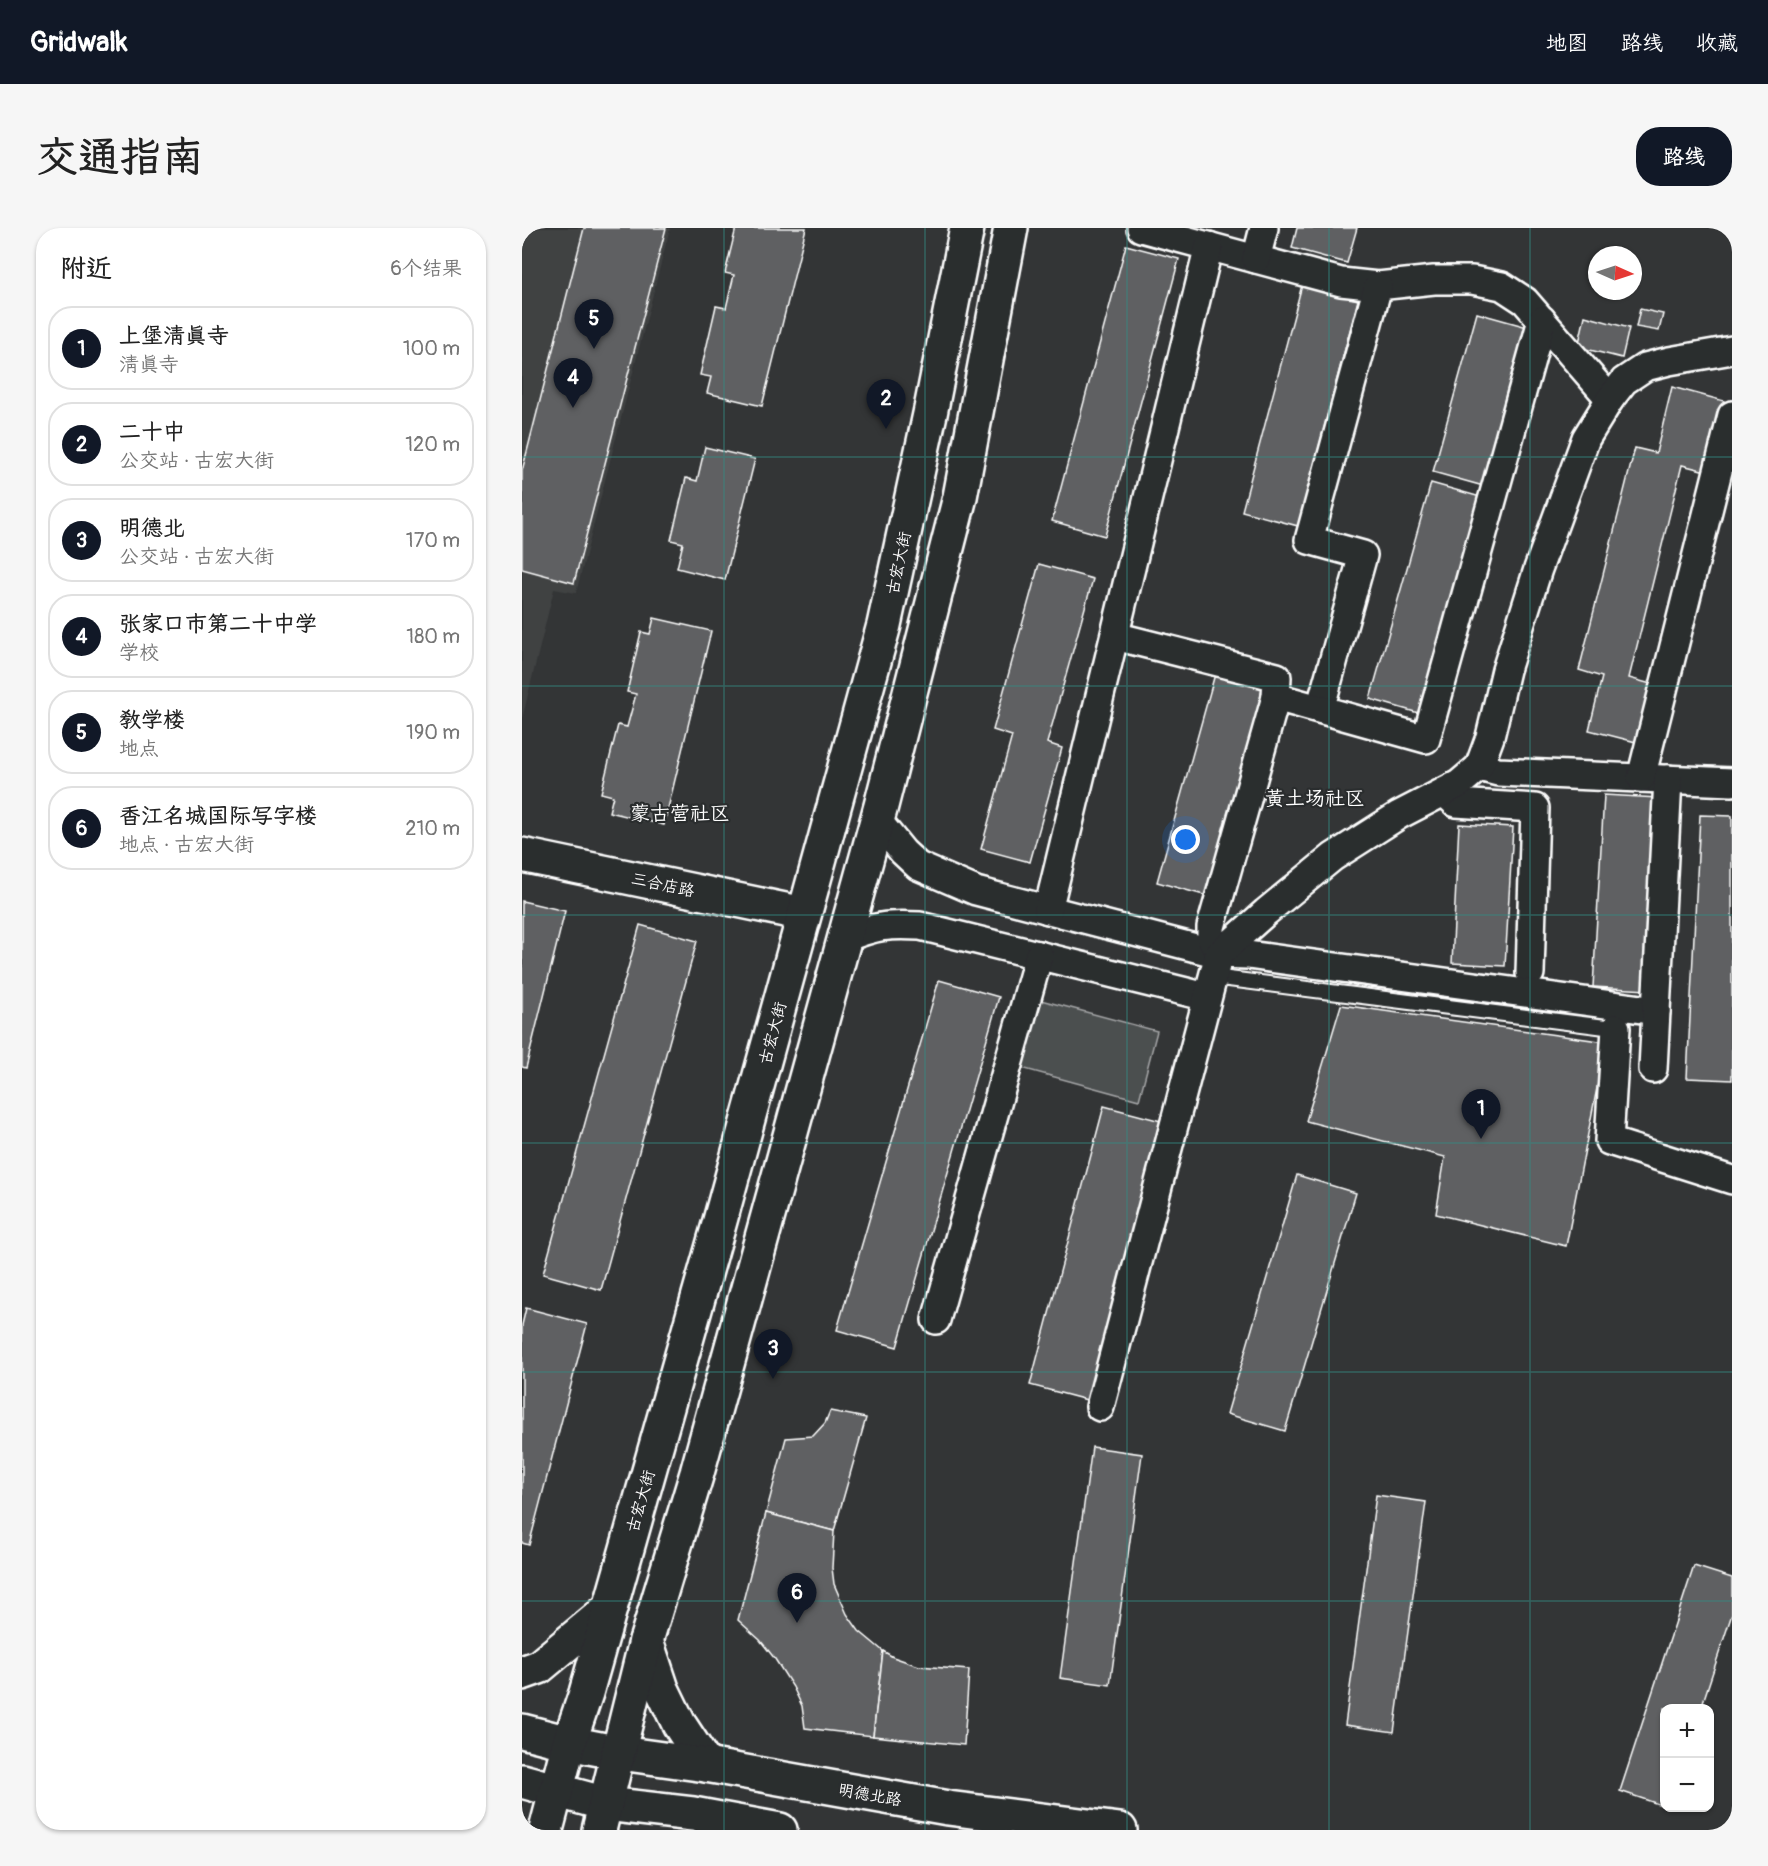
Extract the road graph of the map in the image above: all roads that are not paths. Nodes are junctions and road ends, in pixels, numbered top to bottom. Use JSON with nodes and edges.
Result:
{"nodes":[{"id":1,"x":967,"y":228,"type":"edge"},
{"id":2,"x":1011,"y":228,"type":"edge"},
{"id":3,"x":1141,"y":228,"type":"edge"},
{"id":4,"x":1264,"y":228,"type":"edge"},
{"id":5,"x":1203,"y":239,"type":"edge"},
{"id":6,"x":1256,"y":259,"type":"junction"},
{"id":7,"x":1378,"y":286,"type":"junction"},
{"id":8,"x":1542,"y":320,"type":"junction"},
{"id":9,"x":1732,"y":350,"type":"edge"},
{"id":10,"x":1610,"y":399,"type":"junction"},
{"id":11,"x":1732,"y":415,"type":"edge"},
{"id":12,"x":1115,"y":636,"type":"junction"},
{"id":13,"x":1275,"y":697,"type":"junction"},
{"id":14,"x":1320,"y":708,"type":"junction"},
{"id":15,"x":1479,"y":767,"type":"junction"},
{"id":16,"x":1641,"y":778,"type":"junction"},
{"id":17,"x":1668,"y":779,"type":"junction"},
{"id":18,"x":1732,"y":782,"type":"edge"},
{"id":19,"x":1444,"y":792,"type":"junction"},
{"id":20,"x":877,"y":820,"type":"junction"},
{"id":21,"x":522,"y":855,"type":"edge"},
{"id":22,"x":1048,"y":909,"type":"junction"},
{"id":23,"x":804,"y":914,"type":"junction"},
{"id":24,"x":845,"y":938,"type":"junction"},
{"id":25,"x":1039,"y":955,"type":"junction"},
{"id":26,"x":1530,"y":973,"type":"dead end"},
{"id":27,"x":1213,"y":976,"type":"junction"},
{"id":28,"x":1656,"y":1011,"type":"junction"},
{"id":29,"x":1621,"y":1029,"type":"joint"},
{"id":30,"x":1653,"y":1069,"type":"dead end"},
{"id":31,"x":749,"y":1114,"type":"junction"},
{"id":32,"x":793,"y":1125,"type":"junction"},
{"id":33,"x":1732,"y":1180,"type":"edge"},
{"id":34,"x":936,"y":1320,"type":"dead end"},
{"id":35,"x":1100,"y":1407,"type":"dead end"},
{"id":36,"x":610,"y":1608,"type":"junction"},
{"id":37,"x":646,"y":1641,"type":"junction"},
{"id":38,"x":522,"y":1673,"type":"edge"},
{"id":39,"x":522,"y":1731,"type":"edge"},
{"id":40,"x":569,"y":1743,"type":"junction"},
{"id":41,"x":620,"y":1752,"type":"junction"},
{"id":42,"x":706,"y":1765,"type":"junction"},
{"id":43,"x":522,"y":1780,"type":"edge"},
{"id":44,"x":558,"y":1790,"type":"junction"},
{"id":45,"x":603,"y":1817,"type":"edge"},
{"id":46,"x":946,"y":1819,"type":"edge"},
{"id":47,"x":690,"y":1823,"type":"edge"},
{"id":48,"x":546,"y":1830,"type":"edge"},
{"id":49,"x":780,"y":1830,"type":"edge"},
{"id":50,"x":1120,"y":1830,"type":"edge"}],
"edges":[{"from":1,"to":23,"type":"main road","name":"古宏大街"},
{"from":2,"to":20,"type":"main road"},
{"from":3,"to":5,"type":"street"},
{"from":4,"to":6,"type":"street"},
{"from":5,"to":6,"type":"street"},
{"from":5,"to":12,"type":"street"},
{"from":6,"to":7,"type":"street"},
{"from":7,"to":8,"type":"street"},
{"from":7,"to":14,"type":"street"},
{"from":8,"to":10,"type":"street"},
{"from":8,"to":14,"type":"street"},
{"from":9,"to":10,"type":"street"},
{"from":10,"to":15,"type":"street"},
{"from":11,"to":16,"type":"street"},
{"from":12,"to":13,"type":"street"},
{"from":12,"to":22,"type":"street"},
{"from":13,"to":14,"type":"street"},
{"from":13,"to":27,"type":"street"},
{"from":15,"to":16,"type":"street"},
{"from":15,"to":19,"type":"street"},
{"from":16,"to":17,"type":"street"},
{"from":17,"to":18,"type":"street"},
{"from":17,"to":28,"type":"street"},
{"from":19,"to":26,"type":"street"},
{"from":19,"to":27,"type":"street"},
{"from":20,"to":22,"type":"street"},
{"from":20,"to":24,"type":"main road"},
{"from":21,"to":23,"type":"main road","name":"三合店路"},
{"from":22,"to":27,"type":"street"},
{"from":23,"to":31,"type":"main road","name":"古宏大街"},
{"from":24,"to":25,"type":"street"},
{"from":24,"to":32,"type":"main road"},
{"from":25,"to":27,"type":"street"},
{"from":25,"to":34,"type":"street"},
{"from":27,"to":28,"type":"street"},
{"from":27,"to":29,"type":"lane"},
{"from":27,"to":35,"type":"street"},
{"from":28,"to":30,"type":"street"},
{"from":29,"to":33,"type":"street"},
{"from":31,"to":32,"type":"main road"},
{"from":31,"to":36,"type":"main road","name":"古宏大街"},
{"from":32,"to":37,"type":"main road"},
{"from":36,"to":38,"type":"main road"},
{"from":36,"to":40,"type":"main road","name":"古宏大街"},
{"from":37,"to":41,"type":"main road"},
{"from":37,"to":42,"type":"main road"},
{"from":39,"to":40,"type":"main road","name":"明德北路"},
{"from":40,"to":41,"type":"main road","name":"明德北路"},
{"from":40,"to":44,"type":"main road","name":"古宏大街"},
{"from":41,"to":42,"type":"main road","name":"明德北路"},
{"from":41,"to":45,"type":"main road"},
{"from":42,"to":46,"type":"main road","name":"明德北路"},
{"from":43,"to":44,"type":"main road"},
{"from":44,"to":45,"type":"main road"},
{"from":44,"to":48,"type":"main road","name":"古宏大街"},
{"from":45,"to":47,"type":"main road"},
{"from":46,"to":50,"type":"main road","name":"明德北路"},
{"from":47,"to":49,"type":"main road"}]}
